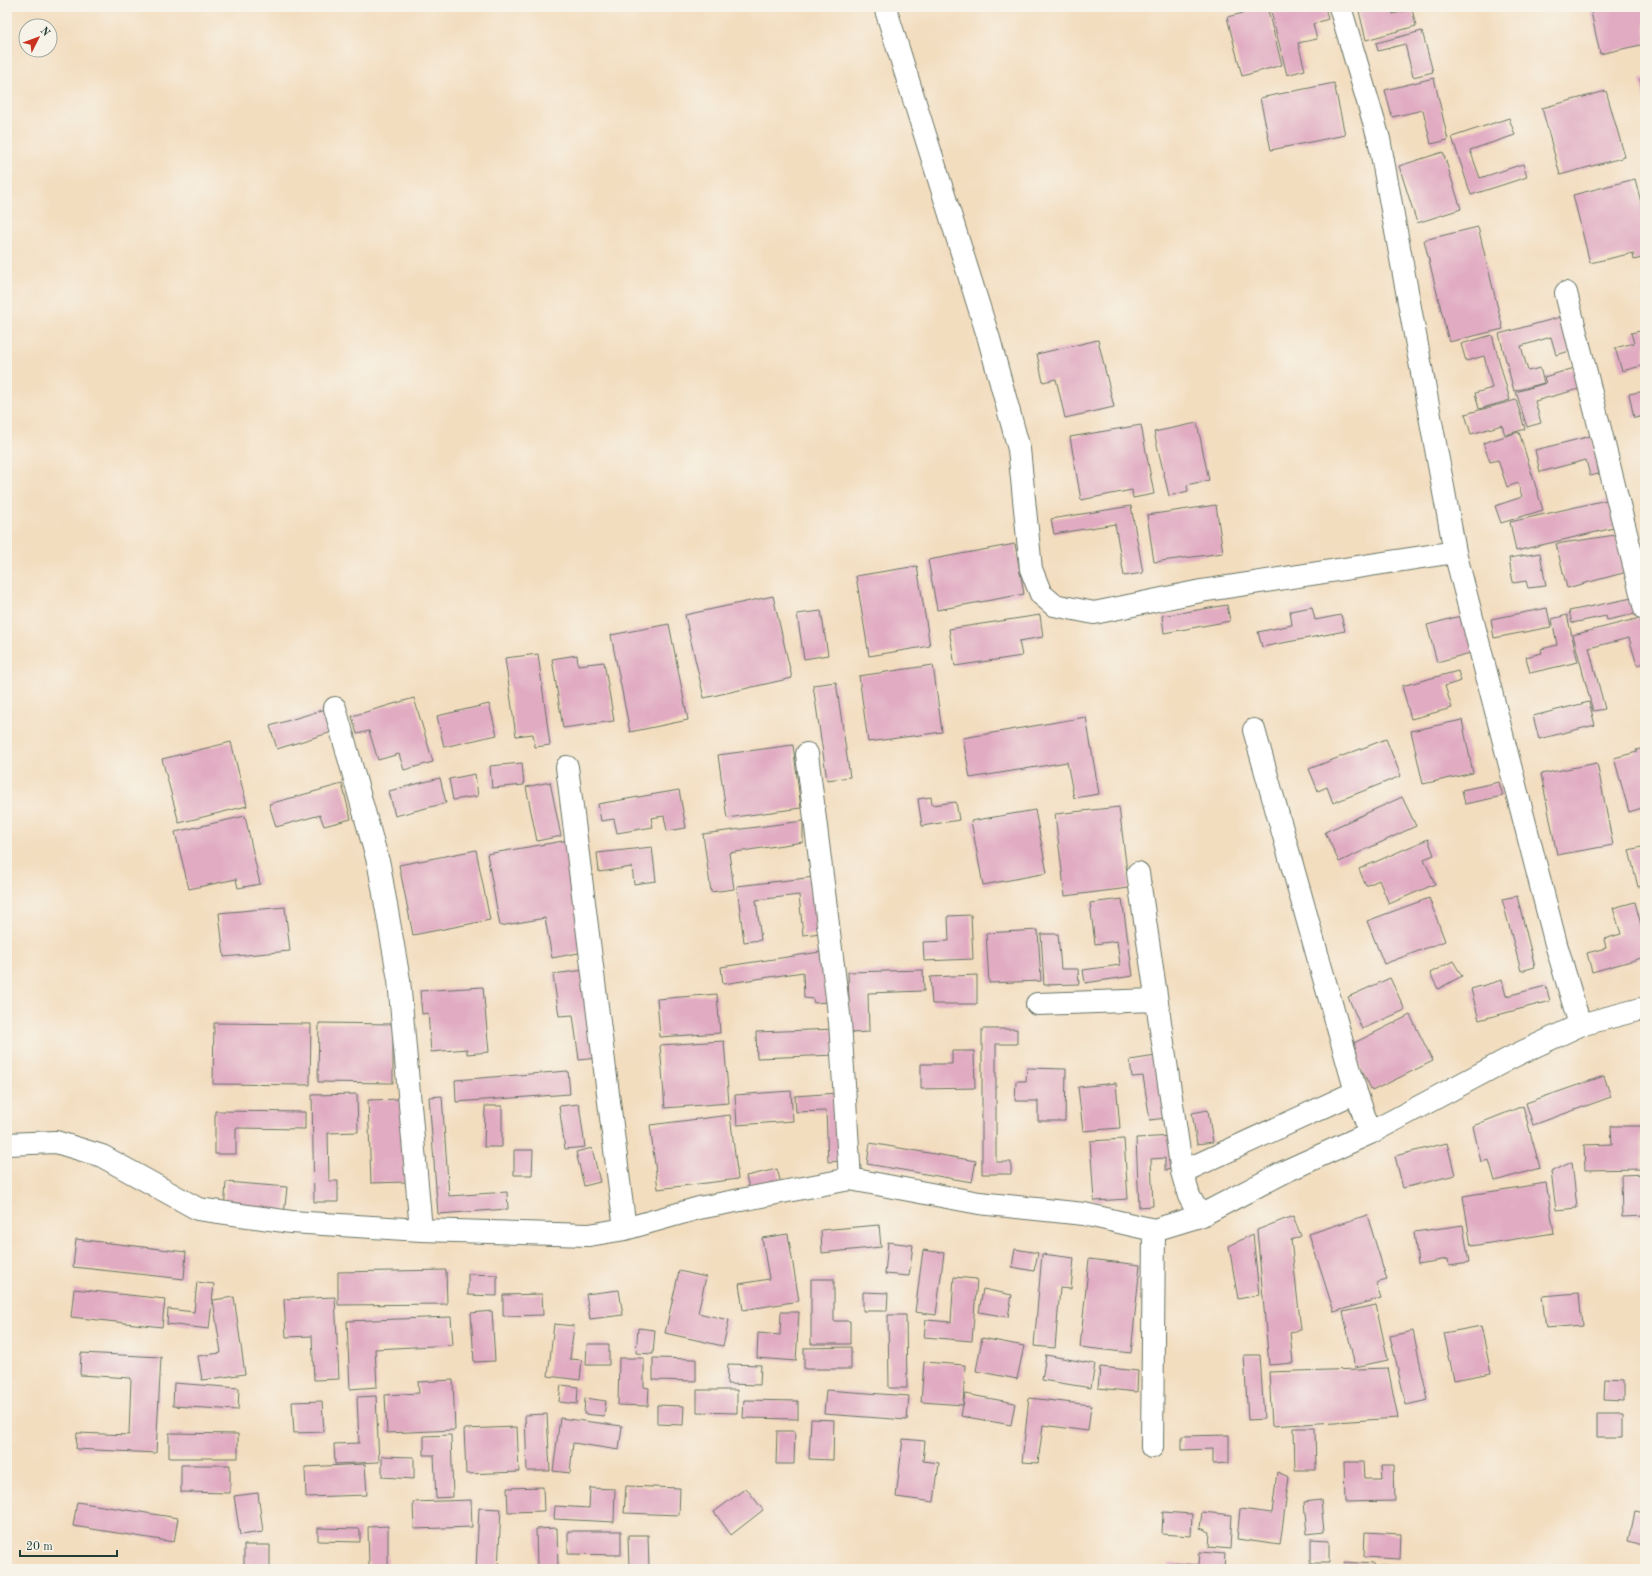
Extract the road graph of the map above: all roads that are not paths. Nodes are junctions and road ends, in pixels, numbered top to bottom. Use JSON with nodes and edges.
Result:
{"nodes":[{"id":1,"x":885,"y":7,"type":"edge"},
{"id":2,"x":1340,"y":7,"type":"edge"},
{"id":3,"x":1566,"y":293,"type":"dead end"},
{"id":4,"x":1455,"y":552,"type":"junction"},
{"id":5,"x":1645,"y":609,"type":"edge"},
{"id":6,"x":335,"y":708,"type":"dead end"},
{"id":7,"x":1254,"y":730,"type":"dead end"},
{"id":8,"x":807,"y":754,"type":"dead end"},
{"id":9,"x":567,"y":768,"type":"dead end"},
{"id":10,"x":1138,"y":873,"type":"dead end"},
{"id":11,"x":1156,"y":1000,"type":"junction"},
{"id":12,"x":1037,"y":1004,"type":"dead end"},
{"id":13,"x":1645,"y":1008,"type":"edge"},
{"id":14,"x":1580,"y":1025,"type":"junction"},
{"id":15,"x":1356,"y":1092,"type":"junction"},
{"id":16,"x":1370,"y":1133,"type":"junction"},
{"id":17,"x":7,"y":1144,"type":"edge"},
{"id":18,"x":1182,"y":1172,"type":"junction"},
{"id":19,"x":850,"y":1179,"type":"junction"},
{"id":20,"x":1200,"y":1216,"type":"junction"},
{"id":21,"x":625,"y":1229,"type":"junction"},
{"id":22,"x":422,"y":1230,"type":"junction"},
{"id":23,"x":1154,"y":1230,"type":"junction"},
{"id":24,"x":1152,"y":1447,"type":"dead end"}],
"edges":[{"from":1,"to":4,"type":"street"},
{"from":2,"to":4,"type":"street"},
{"from":3,"to":5,"type":"street"},
{"from":4,"to":14,"type":"street"},
{"from":6,"to":22,"type":"street"},
{"from":7,"to":15,"type":"street"},
{"from":8,"to":19,"type":"street"},
{"from":9,"to":21,"type":"street"},
{"from":10,"to":11,"type":"street"},
{"from":11,"to":12,"type":"street"},
{"from":11,"to":18,"type":"street"},
{"from":13,"to":14,"type":"street"},
{"from":14,"to":16,"type":"street"},
{"from":15,"to":16,"type":"street"},
{"from":15,"to":18,"type":"street"},
{"from":16,"to":20,"type":"street"},
{"from":17,"to":22,"type":"street"},
{"from":18,"to":20,"type":"street"},
{"from":19,"to":21,"type":"street"},
{"from":19,"to":23,"type":"street"},
{"from":20,"to":23,"type":"street"},
{"from":21,"to":22,"type":"street"},
{"from":23,"to":24,"type":"street"}]}
